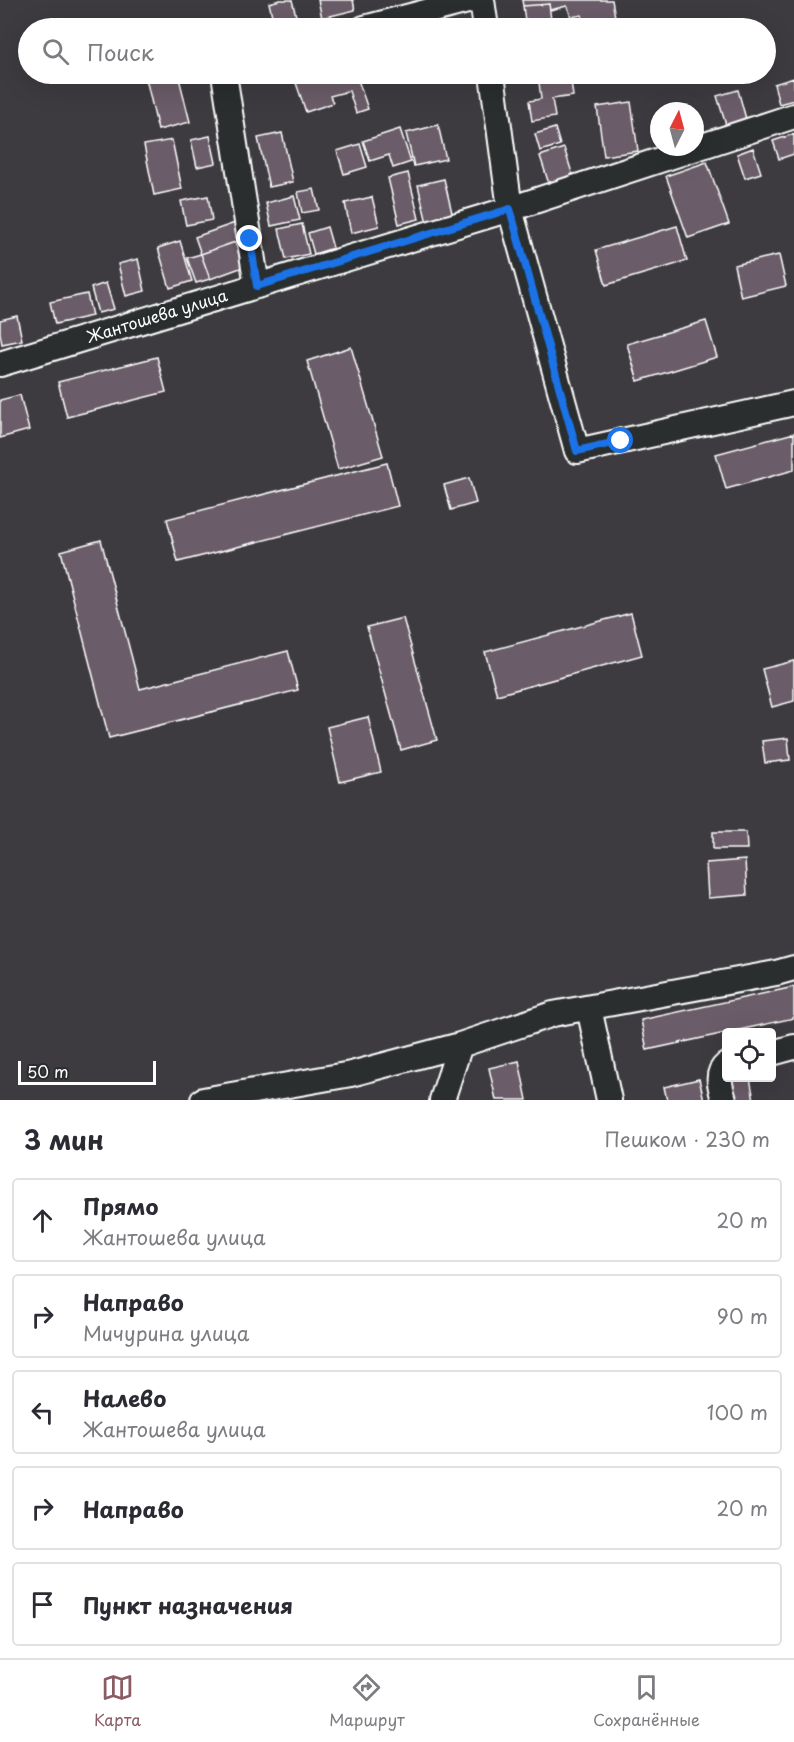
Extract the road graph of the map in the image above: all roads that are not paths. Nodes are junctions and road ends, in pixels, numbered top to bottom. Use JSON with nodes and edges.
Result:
{"nodes":[{"id":1,"x":472,"y":0,"type":"edge"},
{"id":2,"x":482,"y":0,"type":"edge"},
{"id":3,"x":403,"y":18,"type":"edge"},
{"id":4,"x":485,"y":18,"type":"edge"},
{"id":5,"x":226,"y":84,"type":"edge"},
{"id":6,"x":493,"y":84,"type":"edge"},
{"id":7,"x":794,"y":116,"type":"edge"},
{"id":8,"x":510,"y":209,"type":"junction"},
{"id":9,"x":257,"y":286,"type":"junction"},
{"id":10,"x":0,"y":364,"type":"edge"},
{"id":11,"x":794,"y":403,"type":"edge"},
{"id":12,"x":794,"y":968,"type":"edge"},
{"id":13,"x":589,"y":1008,"type":"junction"},
{"id":14,"x":460,"y":1045,"type":"junction"},
{"id":15,"x":794,"y":1047,"type":"edge"},
{"id":16,"x":776,"y":1052,"type":"edge"},
{"id":17,"x":722,"y":1068,"type":"edge"},
{"id":18,"x":203,"y":1100,"type":"edge"},
{"id":19,"x":442,"y":1100,"type":"edge"},
{"id":20,"x":609,"y":1100,"type":"edge"},
{"id":21,"x":724,"y":1100,"type":"edge"}],
"edges":[{"from":1,"to":3,"type":"street"},
{"from":2,"to":4,"type":"street"},
{"from":5,"to":9,"type":"street"},
{"from":6,"to":8,"type":"street"},
{"from":7,"to":8,"type":"street","name":"Жантошева улица"},
{"from":8,"to":9,"type":"street","name":"Жантошева улица"},
{"from":8,"to":11,"type":"street"},
{"from":9,"to":10,"type":"street","name":"Жантошева улица"},
{"from":12,"to":13,"type":"street"},
{"from":13,"to":14,"type":"street"},
{"from":13,"to":20,"type":"street"},
{"from":14,"to":18,"type":"street"},
{"from":14,"to":19,"type":"street"},
{"from":15,"to":16,"type":"street"},
{"from":17,"to":21,"type":"street"}]}
